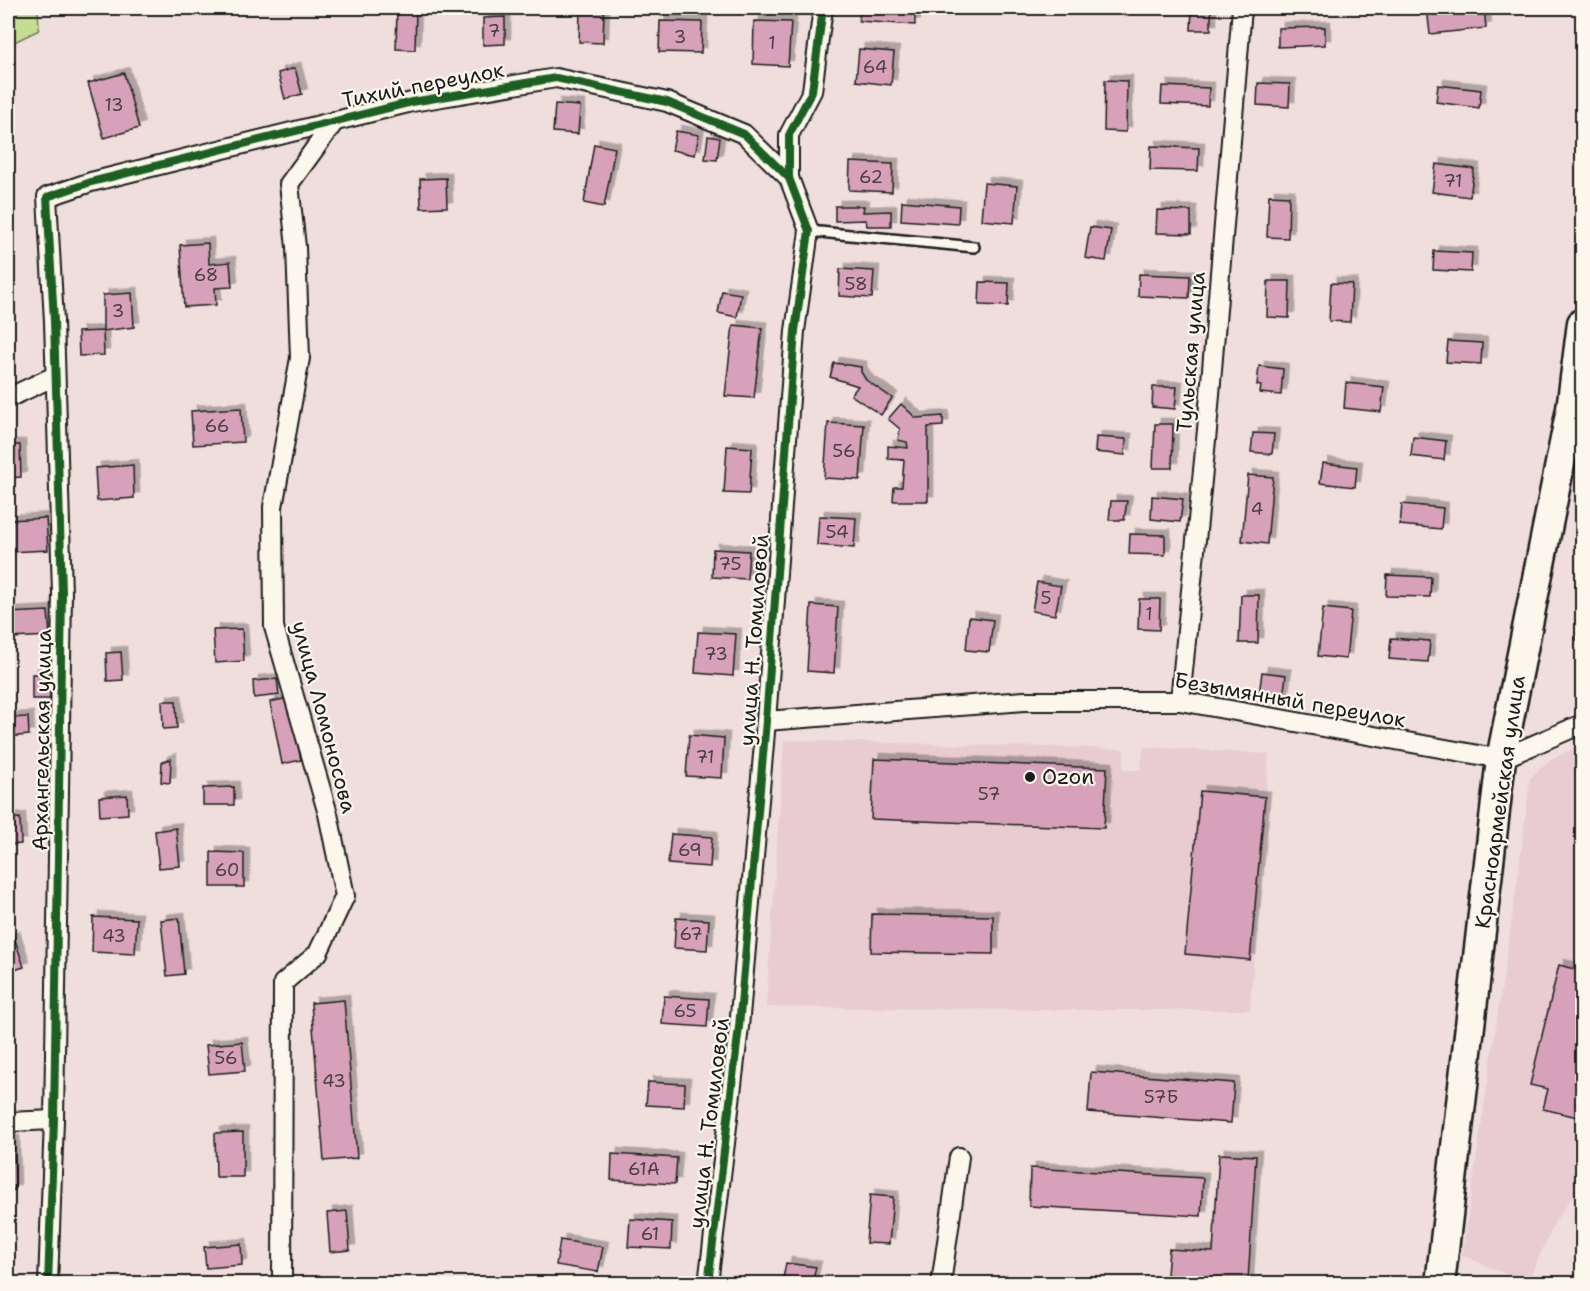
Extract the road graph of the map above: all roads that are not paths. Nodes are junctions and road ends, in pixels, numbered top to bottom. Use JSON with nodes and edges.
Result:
{"nodes":[{"id":1,"x":823,"y":8,"type":"edge"},
{"id":2,"x":1242,"y":8,"type":"edge"},
{"id":3,"x":334,"y":121,"type":"junction"},
{"id":4,"x":789,"y":178,"type":"junction"},
{"id":5,"x":47,"y":197,"type":"joint"},
{"id":6,"x":809,"y":231,"type":"junction"},
{"id":7,"x":974,"y":247,"type":"dead end"},
{"id":8,"x":1582,"y":324,"type":"edge"},
{"id":9,"x":55,"y":376,"type":"junction"},
{"id":10,"x":8,"y":398,"type":"edge"},
{"id":11,"x":1180,"y":701,"type":"junction"},
{"id":12,"x":766,"y":721,"type":"junction"},
{"id":13,"x":1582,"y":724,"type":"edge"},
{"id":14,"x":1502,"y":759,"type":"junction"},
{"id":15,"x":54,"y":1120,"type":"junction"},
{"id":16,"x":8,"y":1122,"type":"edge"},
{"id":17,"x":959,"y":1157,"type":"dead end"},
{"id":18,"x":48,"y":1284,"type":"edge"},
{"id":19,"x":282,"y":1284,"type":"edge"},
{"id":20,"x":708,"y":1284,"type":"edge"},
{"id":21,"x":940,"y":1284,"type":"edge"},
{"id":22,"x":1440,"y":1284,"type":"edge"}],
"edges":[{"from":1,"to":4,"type":"street","name":"улица Н. Томиловой"},
{"from":2,"to":11,"type":"street","name":"Тульская улица"},
{"from":3,"to":4,"type":"street","name":"Тихий переулок"},
{"from":3,"to":5,"type":"street","name":"Тихий переулок"},
{"from":3,"to":19,"type":"street","name":"улица Ломоносова"},
{"from":4,"to":6,"type":"street","name":"улица Н. Томиловой"},
{"from":5,"to":9,"type":"street","name":"Архангельская улица"},
{"from":6,"to":7,"type":"lane"},
{"from":6,"to":12,"type":"street","name":"улица Н. Томиловой"},
{"from":8,"to":14,"type":"main road","name":"Красноармейская улица"},
{"from":9,"to":10,"type":"street"},
{"from":9,"to":15,"type":"street","name":"Архангельская улица"},
{"from":11,"to":12,"type":"street","name":"Безымянный переулок"},
{"from":11,"to":14,"type":"street","name":"Безымянный переулок"},
{"from":12,"to":20,"type":"street","name":"улица Н. Томиловой"},
{"from":13,"to":14,"type":"street"},
{"from":14,"to":22,"type":"main road","name":"Красноармейская улица"},
{"from":15,"to":16,"type":"street"},
{"from":15,"to":18,"type":"street","name":"Архангельская улица"},
{"from":17,"to":21,"type":"street"}]}
